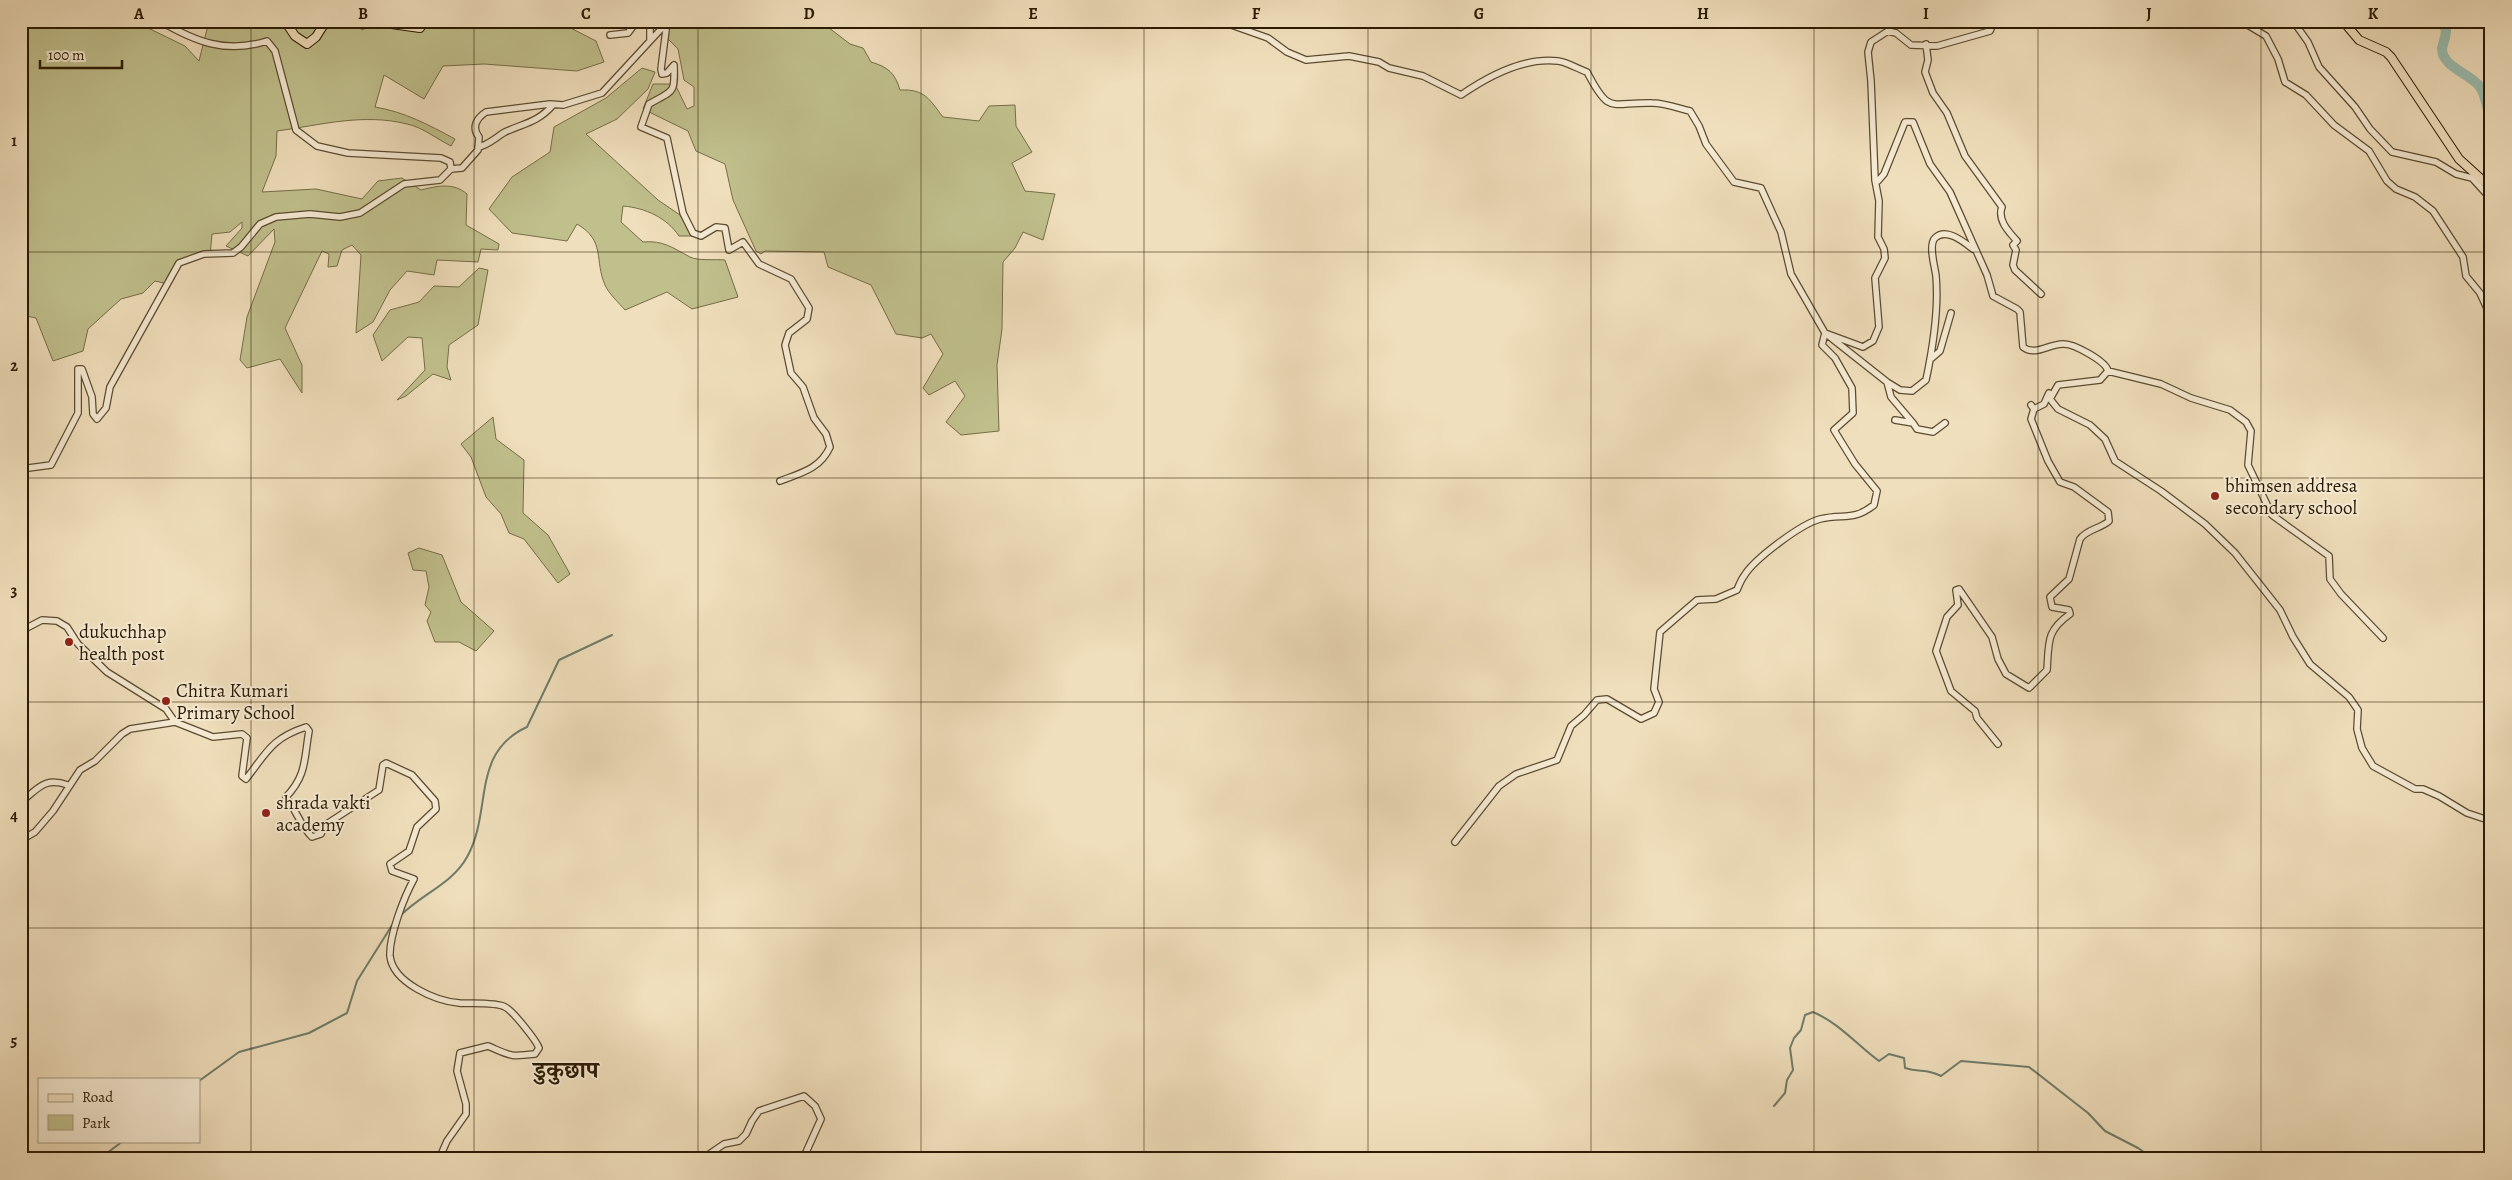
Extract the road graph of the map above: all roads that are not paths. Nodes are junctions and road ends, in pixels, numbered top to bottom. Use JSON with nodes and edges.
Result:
{"nodes":[{"id":1,"x":160,"y":21,"type":"edge"},
{"id":2,"x":284,"y":21,"type":"edge"},
{"id":3,"x":326,"y":21,"type":"edge"},
{"id":4,"x":370,"y":21,"type":"edge"},
{"id":5,"x":424,"y":21,"type":"edge"},
{"id":6,"x":637,"y":21,"type":"edge"},
{"id":7,"x":650,"y":21,"type":"edge"},
{"id":8,"x":1220,"y":21,"type":"edge"},
{"id":9,"x":1987,"y":21,"type":"edge"},
{"id":10,"x":2241,"y":21,"type":"edge"},
{"id":11,"x":2293,"y":21,"type":"edge"},
{"id":12,"x":2343,"y":21,"type":"edge"},
{"id":13,"x":610,"y":35,"type":"dead end"},
{"id":14,"x":650,"y":41,"type":"junction"},
{"id":15,"x":1926,"y":44,"type":"junction"},
{"id":16,"x":553,"y":105,"type":"junction"},
{"id":17,"x":478,"y":147,"type":"junction"},
{"id":18,"x":451,"y":169,"type":"junction"},
{"id":19,"x":1875,"y":180,"type":"junction"},
{"id":20,"x":2491,"y":188,"type":"edge"},
{"id":21,"x":2491,"y":199,"type":"edge"},
{"id":22,"x":1975,"y":250,"type":"junction"},
{"id":23,"x":2040,"y":294,"type":"dead end"},
{"id":24,"x":1951,"y":313,"type":"dead end"},
{"id":25,"x":2491,"y":317,"type":"edge"},
{"id":26,"x":1825,"y":333,"type":"junction"},
{"id":27,"x":1932,"y":358,"type":"junction"},
{"id":28,"x":2108,"y":372,"type":"junction"},
{"id":29,"x":1887,"y":382,"type":"junction"},
{"id":30,"x":2058,"y":385,"type":"junction"},
{"id":31,"x":1895,"y":420,"type":"dead end"},
{"id":32,"x":1913,"y":423,"type":"junction"},
{"id":33,"x":1945,"y":423,"type":"dead end"},
{"id":34,"x":21,"y":469,"type":"edge"},
{"id":35,"x":780,"y":481,"type":"dead end"},
{"id":36,"x":21,"y":631,"type":"edge"},
{"id":37,"x":2383,"y":638,"type":"dead end"},
{"id":38,"x":175,"y":722,"type":"junction"},
{"id":39,"x":1998,"y":744,"type":"dead end"},
{"id":40,"x":68,"y":785,"type":"junction"},
{"id":41,"x":21,"y":802,"type":"edge"},
{"id":42,"x":2491,"y":821,"type":"edge"},
{"id":43,"x":21,"y":840,"type":"edge"},
{"id":44,"x":1455,"y":842,"type":"dead end"},
{"id":45,"x":439,"y":1159,"type":"edge"},
{"id":46,"x":702,"y":1159,"type":"edge"},
{"id":47,"x":803,"y":1159,"type":"edge"}],
"edges":[{"from":1,"to":18,"type":"street"},
{"from":2,"to":3,"type":"main road"},
{"from":4,"to":5,"type":"main road"},
{"from":6,"to":13,"type":"street"},
{"from":7,"to":14,"type":"street"},
{"from":8,"to":26,"type":"street"},
{"from":9,"to":15,"type":"street"},
{"from":10,"to":25,"type":"street"},
{"from":11,"to":21,"type":"street"},
{"from":12,"to":20,"type":"main road"},
{"from":14,"to":16,"type":"street"},
{"from":14,"to":35,"type":"street"},
{"from":15,"to":19,"type":"street"},
{"from":15,"to":23,"type":"street"},
{"from":16,"to":17,"type":"street"},
{"from":16,"to":17,"type":"street"},
{"from":17,"to":18,"type":"street"},
{"from":18,"to":34,"type":"street"},
{"from":19,"to":22,"type":"street"},
{"from":19,"to":26,"type":"street"},
{"from":22,"to":27,"type":"street"},
{"from":22,"to":28,"type":"street"},
{"from":24,"to":27,"type":"street"},
{"from":26,"to":29,"type":"street"},
{"from":26,"to":44,"type":"street"},
{"from":27,"to":29,"type":"street"},
{"from":28,"to":30,"type":"street"},
{"from":28,"to":37,"type":"street"},
{"from":29,"to":32,"type":"street"},
{"from":30,"to":39,"type":"street"},
{"from":30,"to":42,"type":"street"},
{"from":31,"to":32,"type":"street"},
{"from":32,"to":33,"type":"street"},
{"from":36,"to":38,"type":"street"},
{"from":38,"to":40,"type":"street"},
{"from":38,"to":45,"type":"street"},
{"from":40,"to":41,"type":"street"},
{"from":40,"to":43,"type":"street"},
{"from":46,"to":47,"type":"street"}]}
